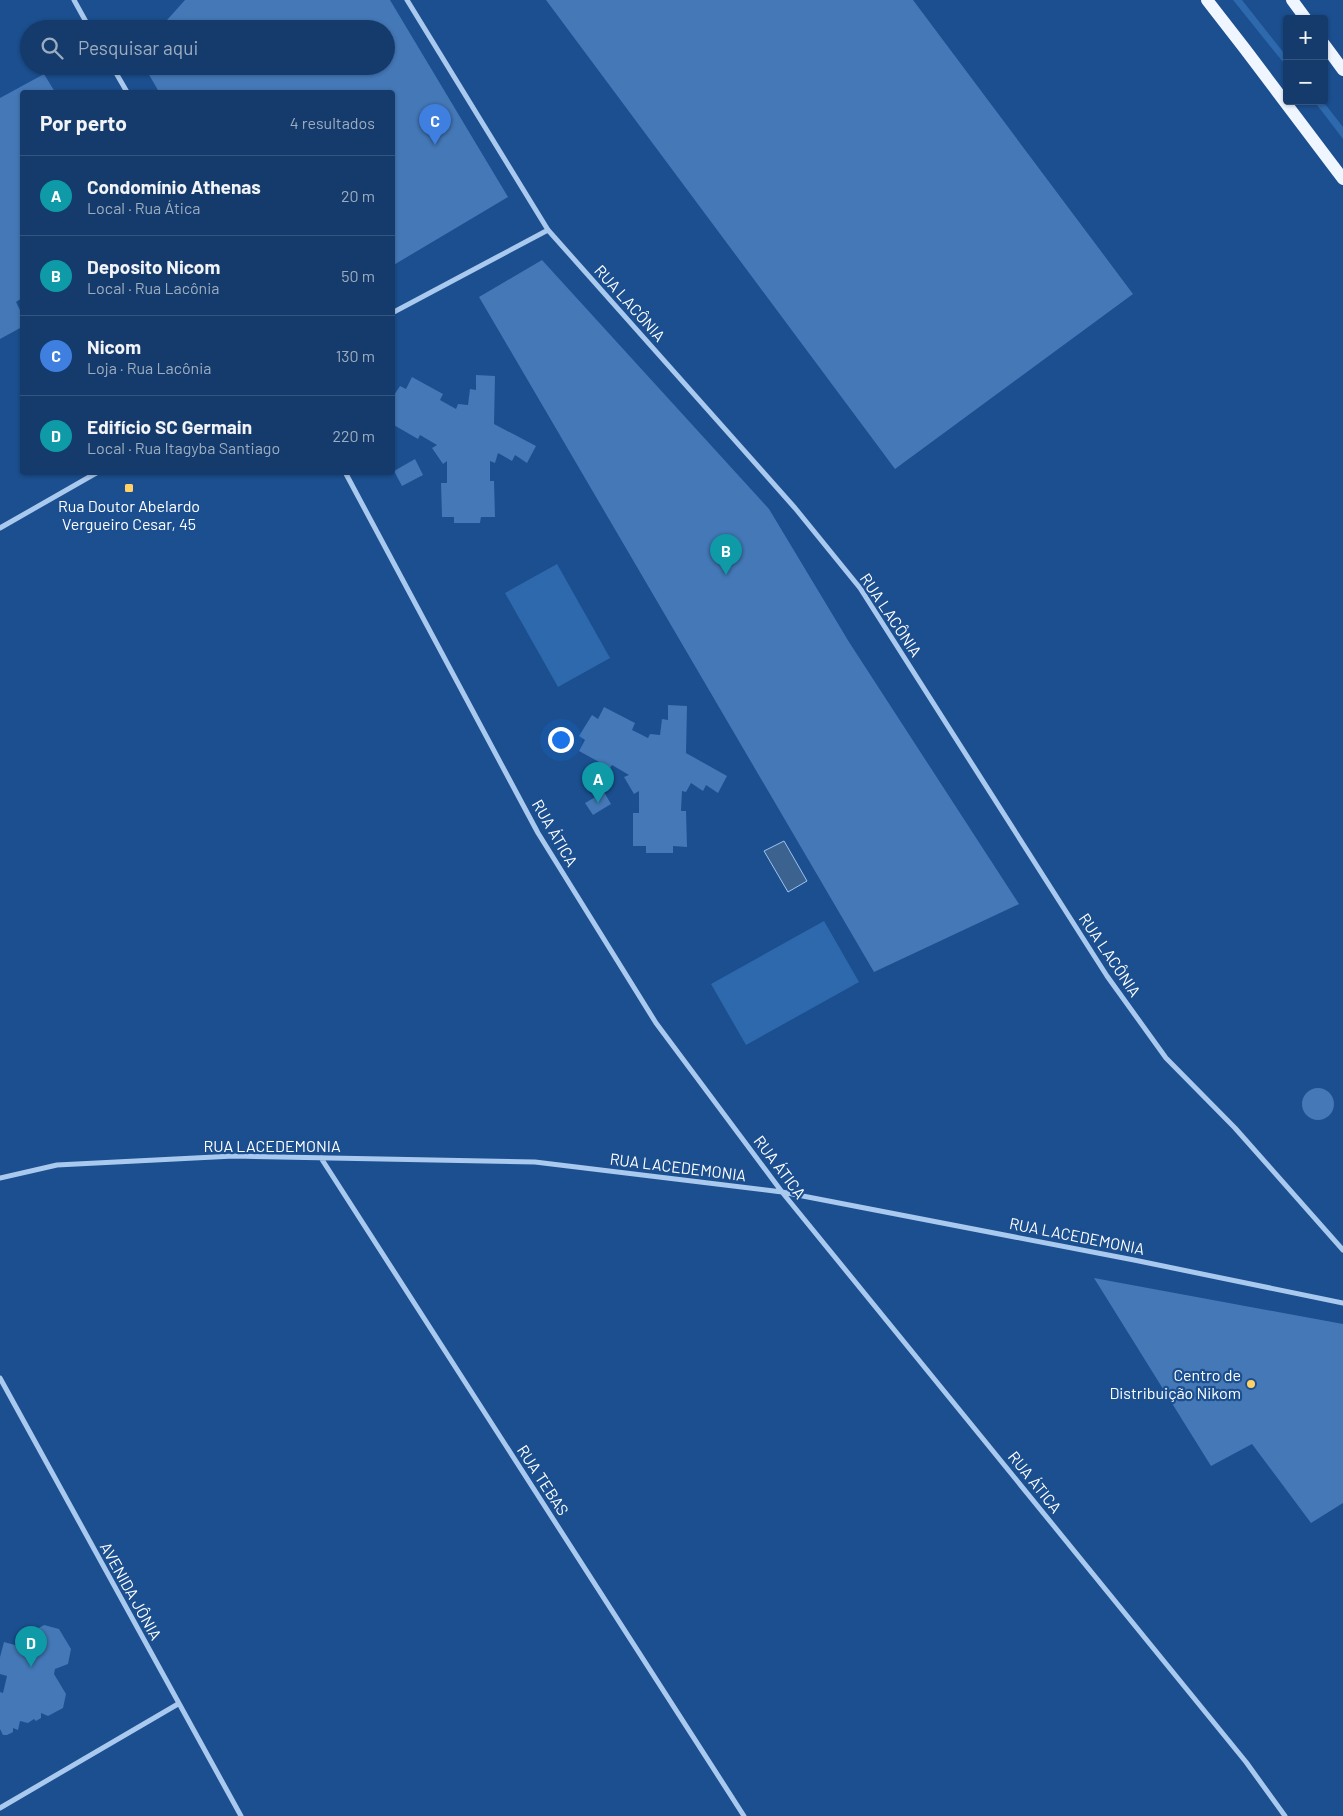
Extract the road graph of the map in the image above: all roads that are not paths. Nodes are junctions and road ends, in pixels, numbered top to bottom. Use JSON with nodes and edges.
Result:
{"nodes":[{"id":1,"x":74,"y":0,"type":"edge"},
{"id":2,"x":407,"y":0,"type":"edge"},
{"id":3,"x":1206,"y":0,"type":"edge"},
{"id":4,"x":1292,"y":0,"type":"edge"},
{"id":5,"x":1303,"y":15,"type":"edge"},
{"id":6,"x":85,"y":20,"type":"edge"},
{"id":7,"x":1328,"y":49,"type":"edge"},
{"id":8,"x":1343,"y":70,"type":"edge"},
{"id":9,"x":117,"y":75,"type":"edge"},
{"id":10,"x":126,"y":90,"type":"edge"},
{"id":11,"x":1343,"y":179,"type":"edge"},
{"id":12,"x":548,"y":230,"type":"junction"},
{"id":13,"x":395,"y":312,"type":"edge"},
{"id":14,"x":93,"y":475,"type":"edge"},
{"id":15,"x":347,"y":475,"type":"edge"},
{"id":16,"x":0,"y":528,"type":"edge"},
{"id":17,"x":322,"y":1158,"type":"junction"},
{"id":18,"x":0,"y":1178,"type":"edge"},
{"id":19,"x":782,"y":1192,"type":"junction"},
{"id":20,"x":1343,"y":1250,"type":"edge"},
{"id":21,"x":1343,"y":1303,"type":"edge"},
{"id":22,"x":0,"y":1378,"type":"edge"},
{"id":23,"x":178,"y":1704,"type":"junction"},
{"id":24,"x":0,"y":1808,"type":"edge"},
{"id":25,"x":241,"y":1816,"type":"edge"},
{"id":26,"x":744,"y":1816,"type":"edge"},
{"id":27,"x":1285,"y":1816,"type":"edge"}],
"edges":[{"from":1,"to":6,"type":"street"},
{"from":2,"to":12,"type":"street","name":"RUA LACÔNIA"},
{"from":3,"to":11,"type":"main road"},
{"from":4,"to":5,"type":"main road"},
{"from":7,"to":8,"type":"main road"},
{"from":9,"to":10,"type":"street"},
{"from":12,"to":13,"type":"street"},
{"from":12,"to":20,"type":"street","name":"RUA LACÔNIA"},
{"from":14,"to":16,"type":"street"},
{"from":15,"to":19,"type":"street","name":"RUA ÁTICA"},
{"from":17,"to":18,"type":"street","name":"RUA LACEDEMONIA"},
{"from":17,"to":19,"type":"street","name":"RUA LACEDEMONIA"},
{"from":17,"to":26,"type":"street","name":"RUA TEBAS"},
{"from":19,"to":21,"type":"street","name":"RUA LACEDEMONIA"},
{"from":19,"to":27,"type":"street","name":"RUA ÁTICA"},
{"from":22,"to":23,"type":"street","name":"AVENIDA JÔNIA"},
{"from":23,"to":24,"type":"street"},
{"from":23,"to":25,"type":"street","name":"AVENIDA JÔNIA"}]}
